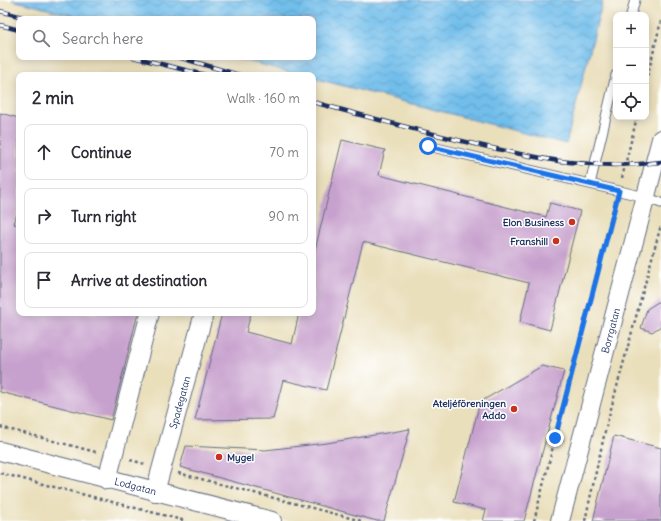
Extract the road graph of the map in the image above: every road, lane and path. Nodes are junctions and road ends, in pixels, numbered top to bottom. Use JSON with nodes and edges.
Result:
{"nodes":[{"id":1,"x":635,"y":0,"type":"edge"},
{"id":2,"x":632,"y":12,"type":"edge"},
{"id":3,"x":661,"y":21,"type":"edge"},
{"id":4,"x":649,"y":70,"type":"edge"},
{"id":5,"x":614,"y":84,"type":"edge"},
{"id":6,"x":636,"y":120,"type":"edge"},
{"id":7,"x":661,"y":139,"type":"edge"},
{"id":8,"x":428,"y":146,"type":"dead end"},
{"id":9,"x":590,"y":184,"type":"junction"},
{"id":10,"x":619,"y":191,"type":"junction"},
{"id":11,"x":653,"y":200,"type":"edge"},
{"id":12,"x":661,"y":225,"type":"edge"},
{"id":13,"x":149,"y":316,"type":"edge"},
{"id":14,"x":203,"y":316,"type":"edge"},
{"id":15,"x":0,"y":427,"type":"edge"},
{"id":16,"x":555,"y":438,"type":"junction"},
{"id":17,"x":566,"y":441,"type":"dead end"},
{"id":18,"x":0,"y":451,"type":"edge"},
{"id":19,"x":114,"y":456,"type":"junction"},
{"id":20,"x":162,"y":468,"type":"junction"},
{"id":21,"x":0,"y":473,"type":"edge"},
{"id":22,"x":107,"y":480,"type":"junction"},
{"id":23,"x":155,"y":492,"type":"junction"},
{"id":24,"x":186,"y":521,"type":"edge"},
{"id":25,"x":272,"y":521,"type":"edge"},
{"id":26,"x":362,"y":521,"type":"edge"},
{"id":27,"x":534,"y":521,"type":"edge"},
{"id":28,"x":560,"y":521,"type":"edge"},
{"id":29,"x":584,"y":521,"type":"edge"}],
"edges":[{"from":1,"to":2,"type":"lane"},
{"from":3,"to":4,"type":"path"},
{"from":5,"to":9,"type":"lane"},
{"from":6,"to":10,"type":"path"},
{"from":7,"to":11,"type":"street","name":"Borrgatan"},
{"from":8,"to":9,"type":"lane"},
{"from":9,"to":10,"type":"lane"},
{"from":10,"to":11,"type":"lane"},
{"from":10,"to":16,"type":"path"},
{"from":11,"to":28,"type":"street","name":"Borrgatan"},
{"from":12,"to":29,"type":"path"},
{"from":13,"to":19,"type":"street"},
{"from":14,"to":20,"type":"street","name":"Spadegatan"},
{"from":15,"to":19,"type":"path"},
{"from":16,"to":17,"type":"path"},
{"from":16,"to":27,"type":"path"},
{"from":18,"to":22,"type":"street","name":"Lodgatan"},
{"from":19,"to":20,"type":"path"},
{"from":19,"to":22,"type":"street"},
{"from":20,"to":23,"type":"street","name":"Spadegatan"},
{"from":20,"to":26,"type":"path"},
{"from":21,"to":24,"type":"path"},
{"from":22,"to":23,"type":"street","name":"Lodgatan"},
{"from":23,"to":25,"type":"street","name":"Lodgatan"}]}
